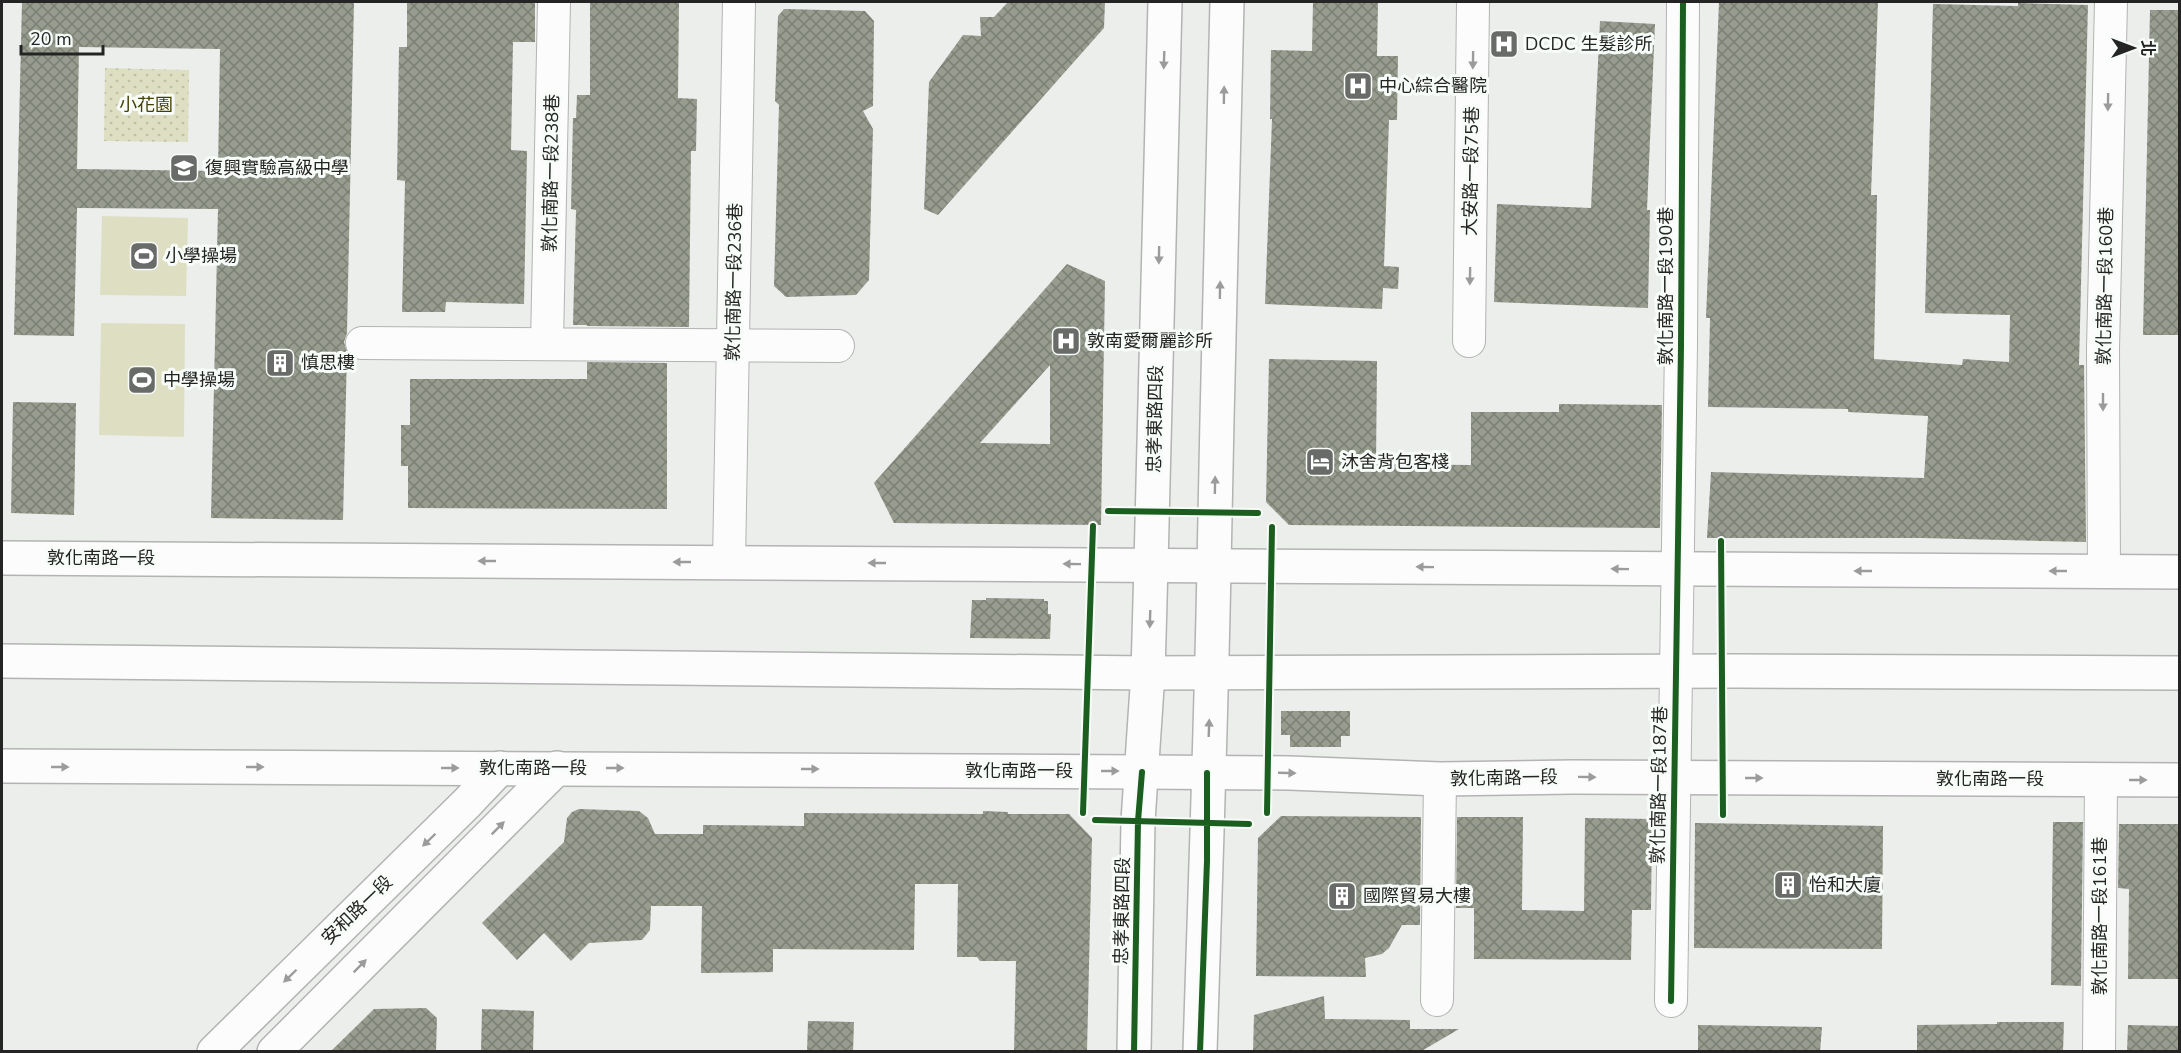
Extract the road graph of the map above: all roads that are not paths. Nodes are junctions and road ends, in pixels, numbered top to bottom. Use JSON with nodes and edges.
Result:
{"nodes":[{"id":1,"x":554,"y":2,"type":"edge"},
{"id":2,"x":739,"y":2,"type":"edge"},
{"id":3,"x":1165,"y":2,"type":"edge"},
{"id":4,"x":1227,"y":2,"type":"edge"},
{"id":5,"x":1473,"y":2,"type":"edge"},
{"id":6,"x":1683,"y":2,"type":"edge"},
{"id":7,"x":2110,"y":2,"type":"edge"},
{"id":8,"x":1469,"y":341,"type":"dead end"},
{"id":9,"x":362,"y":342,"type":"dead end"},
{"id":10,"x":547,"y":344,"type":"junction"},
{"id":11,"x":733,"y":345,"type":"junction"},
{"id":12,"x":838,"y":346,"type":"dead end"},
{"id":13,"x":2,"y":558,"type":"edge"},
{"id":14,"x":729,"y":562,"type":"junction"},
{"id":15,"x":1151,"y":564,"type":"junction"},
{"id":16,"x":1214,"y":565,"type":"junction"},
{"id":17,"x":1678,"y":570,"type":"junction"},
{"id":18,"x":2104,"y":572,"type":"junction"},
{"id":19,"x":2180,"y":572,"type":"edge"},
{"id":20,"x":2,"y":661,"type":"edge"},
{"id":21,"x":1677,"y":671,"type":"junction"},
{"id":22,"x":1148,"y":673,"type":"junction"},
{"id":23,"x":1211,"y":673,"type":"junction"},
{"id":24,"x":2180,"y":673,"type":"edge"},
{"id":25,"x":2,"y":766,"type":"edge"},
{"id":26,"x":500,"y":768,"type":"junction"},
{"id":27,"x":557,"y":768,"type":"junction"},
{"id":28,"x":1142,"y":772,"type":"junction"},
{"id":29,"x":1208,"y":772,"type":"junction"},
{"id":30,"x":1674,"y":778,"type":"junction"},
{"id":31,"x":1440,"y":779,"type":"junction"},
{"id":32,"x":2101,"y":780,"type":"junction"},
{"id":33,"x":2180,"y":780,"type":"edge"},
{"id":34,"x":1437,"y":1000,"type":"dead end"},
{"id":35,"x":1671,"y":1001,"type":"dead end"},
{"id":36,"x":214,"y":1052,"type":"edge"},
{"id":37,"x":274,"y":1052,"type":"edge"},
{"id":38,"x":1134,"y":1052,"type":"edge"},
{"id":39,"x":1200,"y":1052,"type":"edge"},
{"id":40,"x":2099,"y":1052,"type":"edge"}],
"edges":[{"from":1,"to":10,"type":"street","name":"敦化南路一段238巷"},
{"from":2,"to":11,"type":"street","name":"敦化南路一段236巷"},
{"from":3,"to":15,"type":"main road","name":"忠孝東路四段","one_way":true},
{"from":16,"to":4,"type":"main road","one_way":true},
{"from":5,"to":8,"type":"street","name":"大安路一段75巷","one_way":true},
{"from":6,"to":17,"type":"street","name":"敦化南路一段190巷"},
{"from":7,"to":18,"type":"street","name":"敦化南路一段160巷","one_way":true},
{"from":9,"to":10,"type":"street"},
{"from":10,"to":11,"type":"street"},
{"from":11,"to":12,"type":"street"},
{"from":11,"to":14,"type":"street","name":"敦化南路一段236巷"},
{"from":14,"to":13,"type":"main road","name":"敦化南路一段","one_way":true},
{"from":15,"to":14,"type":"main road","name":"敦化南路一段","one_way":true},
{"from":15,"to":16,"type":"main road","name":"敦化南路一段"},
{"from":15,"to":22,"type":"main road","name":"忠孝東路四段","one_way":true},
{"from":17,"to":16,"type":"main road","name":"敦化南路一段","one_way":true},
{"from":16,"to":23,"type":"main road"},
{"from":18,"to":17,"type":"main road","name":"敦化南路一段","one_way":true},
{"from":17,"to":21,"type":"street","name":"敦化南路一段187巷"},
{"from":18,"to":19,"type":"main road","name":"敦化南路一段"},
{"from":20,"to":22,"type":"main road"},
{"from":21,"to":23,"type":"main road"},
{"from":21,"to":24,"type":"main road"},
{"from":21,"to":30,"type":"street","name":"敦化南路一段187巷"},
{"from":22,"to":23,"type":"main road"},
{"from":22,"to":28,"type":"main road","name":"忠孝東路四段"},
{"from":29,"to":23,"type":"main road","one_way":true},
{"from":25,"to":26,"type":"main road","name":"敦化南路一段","one_way":true},
{"from":26,"to":27,"type":"main road","name":"敦化南路一段"},
{"from":26,"to":36,"type":"main road","name":"安和路一段","one_way":true},
{"from":27,"to":28,"type":"main road","name":"敦化南路一段","one_way":true},
{"from":37,"to":27,"type":"main road","one_way":true},
{"from":28,"to":29,"type":"main road","name":"敦化南路一段"},
{"from":28,"to":38,"type":"main road","name":"忠孝東路四段"},
{"from":29,"to":31,"type":"main road","name":"敦化南路一段","one_way":true},
{"from":29,"to":39,"type":"main road"},
{"from":31,"to":30,"type":"main road","name":"敦化南路一段","one_way":true},
{"from":30,"to":32,"type":"main road","name":"敦化南路一段","one_way":true},
{"from":30,"to":35,"type":"street","name":"敦化南路一段187巷"},
{"from":31,"to":34,"type":"street"},
{"from":32,"to":33,"type":"main road","name":"敦化南路一段","one_way":true},
{"from":32,"to":40,"type":"street","name":"敦化南路一段161巷"}]}
